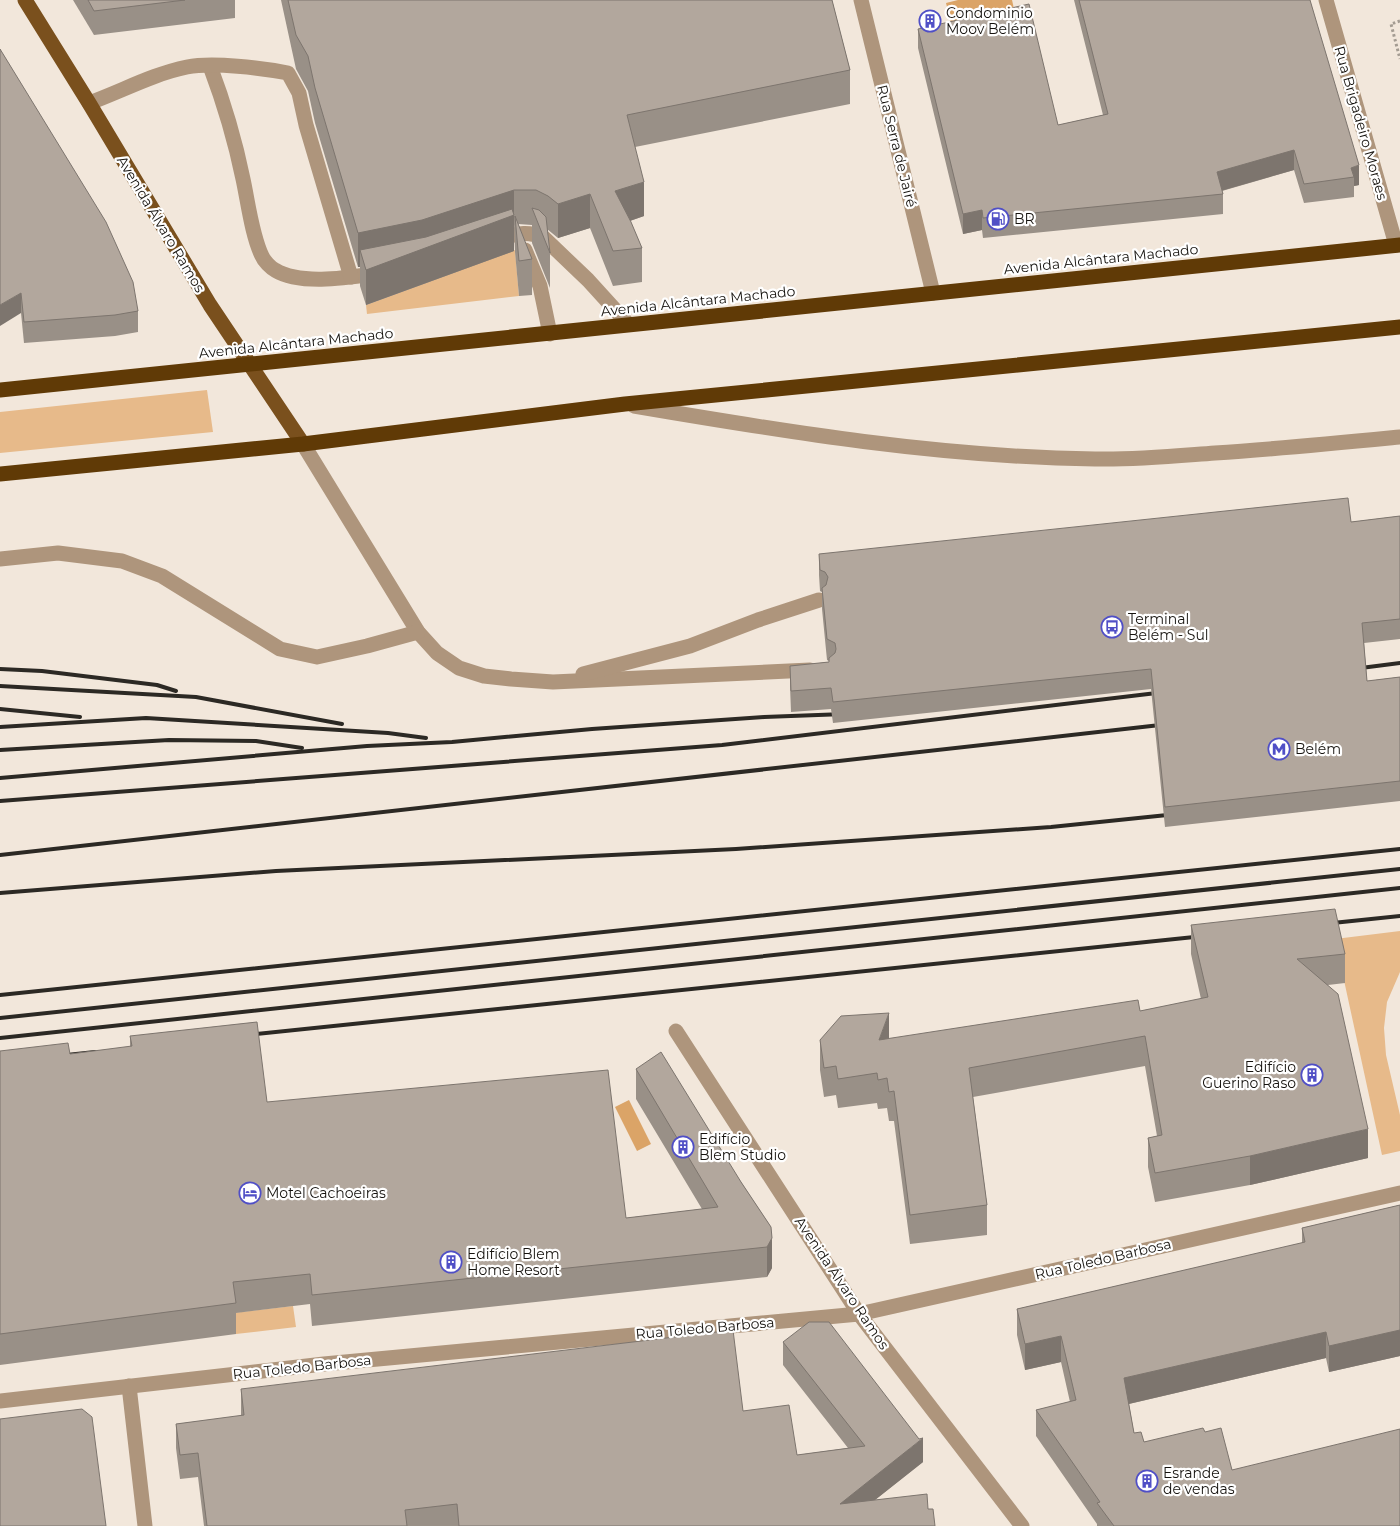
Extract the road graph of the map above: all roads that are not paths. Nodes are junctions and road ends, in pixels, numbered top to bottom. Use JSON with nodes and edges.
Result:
{"nodes":[{"id":1,"x":25,"y":0,"type":"edge"},
{"id":2,"x":862,"y":0,"type":"edge"},
{"id":3,"x":1326,"y":0,"type":"edge"},
{"id":4,"x":210,"y":66,"type":"junction"},
{"id":5,"x":89,"y":103,"type":"junction"},
{"id":6,"x":517,"y":233,"type":"junction"},
{"id":7,"x":492,"y":242,"type":"dead end"},
{"id":8,"x":1398,"y":245,"type":"edge"},
{"id":9,"x":398,"y":270,"type":"edge"},
{"id":10,"x":351,"y":277,"type":"junction"},
{"id":11,"x":933,"y":293,"type":"junction"},
{"id":12,"x":628,"y":324,"type":"junction"},
{"id":13,"x":1400,"y":327,"type":"edge"},
{"id":14,"x":550,"y":334,"type":"junction"},
{"id":15,"x":249,"y":363,"type":"junction"},
{"id":16,"x":0,"y":390,"type":"edge"},
{"id":17,"x":625,"y":404,"type":"junction"},
{"id":18,"x":1400,"y":437,"type":"edge"},
{"id":19,"x":303,"y":444,"type":"junction"},
{"id":20,"x":0,"y":474,"type":"edge"},
{"id":21,"x":0,"y":559,"type":"edge"},
{"id":22,"x":820,"y":600,"type":"edge"},
{"id":23,"x":418,"y":632,"type":"junction"},
{"id":24,"x":827,"y":669,"type":"edge"},
{"id":25,"x":553,"y":682,"type":"junction"},
{"id":26,"x":676,"y":1031,"type":"dead end"},
{"id":27,"x":1400,"y":1193,"type":"edge"},
{"id":28,"x":859,"y":1314,"type":"junction"},
{"id":29,"x":129,"y":1386,"type":"junction"},
{"id":30,"x":0,"y":1401,"type":"edge"},
{"id":31,"x":145,"y":1526,"type":"edge"},
{"id":32,"x":1022,"y":1526,"type":"edge"}],
"edges":[{"from":1,"to":5,"type":"main road","name":"Avenida Álvaro Ramos"},
{"from":2,"to":11,"type":"street","name":"Rua Serra de Jairé"},
{"from":3,"to":8,"type":"street","name":"Rua Brigadeiro Moraes"},
{"from":4,"to":5,"type":"street"},
{"from":4,"to":10,"type":"street"},
{"from":4,"to":10,"type":"street"},
{"from":5,"to":15,"type":"main road","name":"Avenida Álvaro Ramos"},
{"from":6,"to":7,"type":"street"},
{"from":6,"to":12,"type":"street"},
{"from":6,"to":14,"type":"street"},
{"from":8,"to":11,"type":"highway","name":"Avenida Alcântara Machado"},
{"from":9,"to":10,"type":"street"},
{"from":11,"to":12,"type":"highway","name":"Avenida Alcântara Machado"},
{"from":12,"to":14,"type":"highway","name":"Avenida Alcântara Machado"},
{"from":13,"to":17,"type":"highway"},
{"from":14,"to":15,"type":"highway","name":"Avenida Alcântara Machado"},
{"from":15,"to":16,"type":"highway","name":"Avenida Alcântara Machado"},
{"from":15,"to":19,"type":"main road","name":"Avenida Álvaro Ramos"},
{"from":17,"to":18,"type":"street"},
{"from":17,"to":19,"type":"highway"},
{"from":19,"to":20,"type":"highway"},
{"from":19,"to":23,"type":"street"},
{"from":21,"to":23,"type":"street"},
{"from":22,"to":25,"type":"street"},
{"from":23,"to":25,"type":"street"},
{"from":24,"to":25,"type":"street"},
{"from":26,"to":28,"type":"street","name":"Avenida Álvaro Ramos"},
{"from":27,"to":28,"type":"street","name":"Rua Toledo Barbosa"},
{"from":28,"to":29,"type":"street","name":"Rua Toledo Barbosa"},
{"from":28,"to":32,"type":"street","name":"Avenida Álvaro Ramos"},
{"from":29,"to":30,"type":"street","name":"Rua Toledo Barbosa"},
{"from":29,"to":31,"type":"street"}]}
